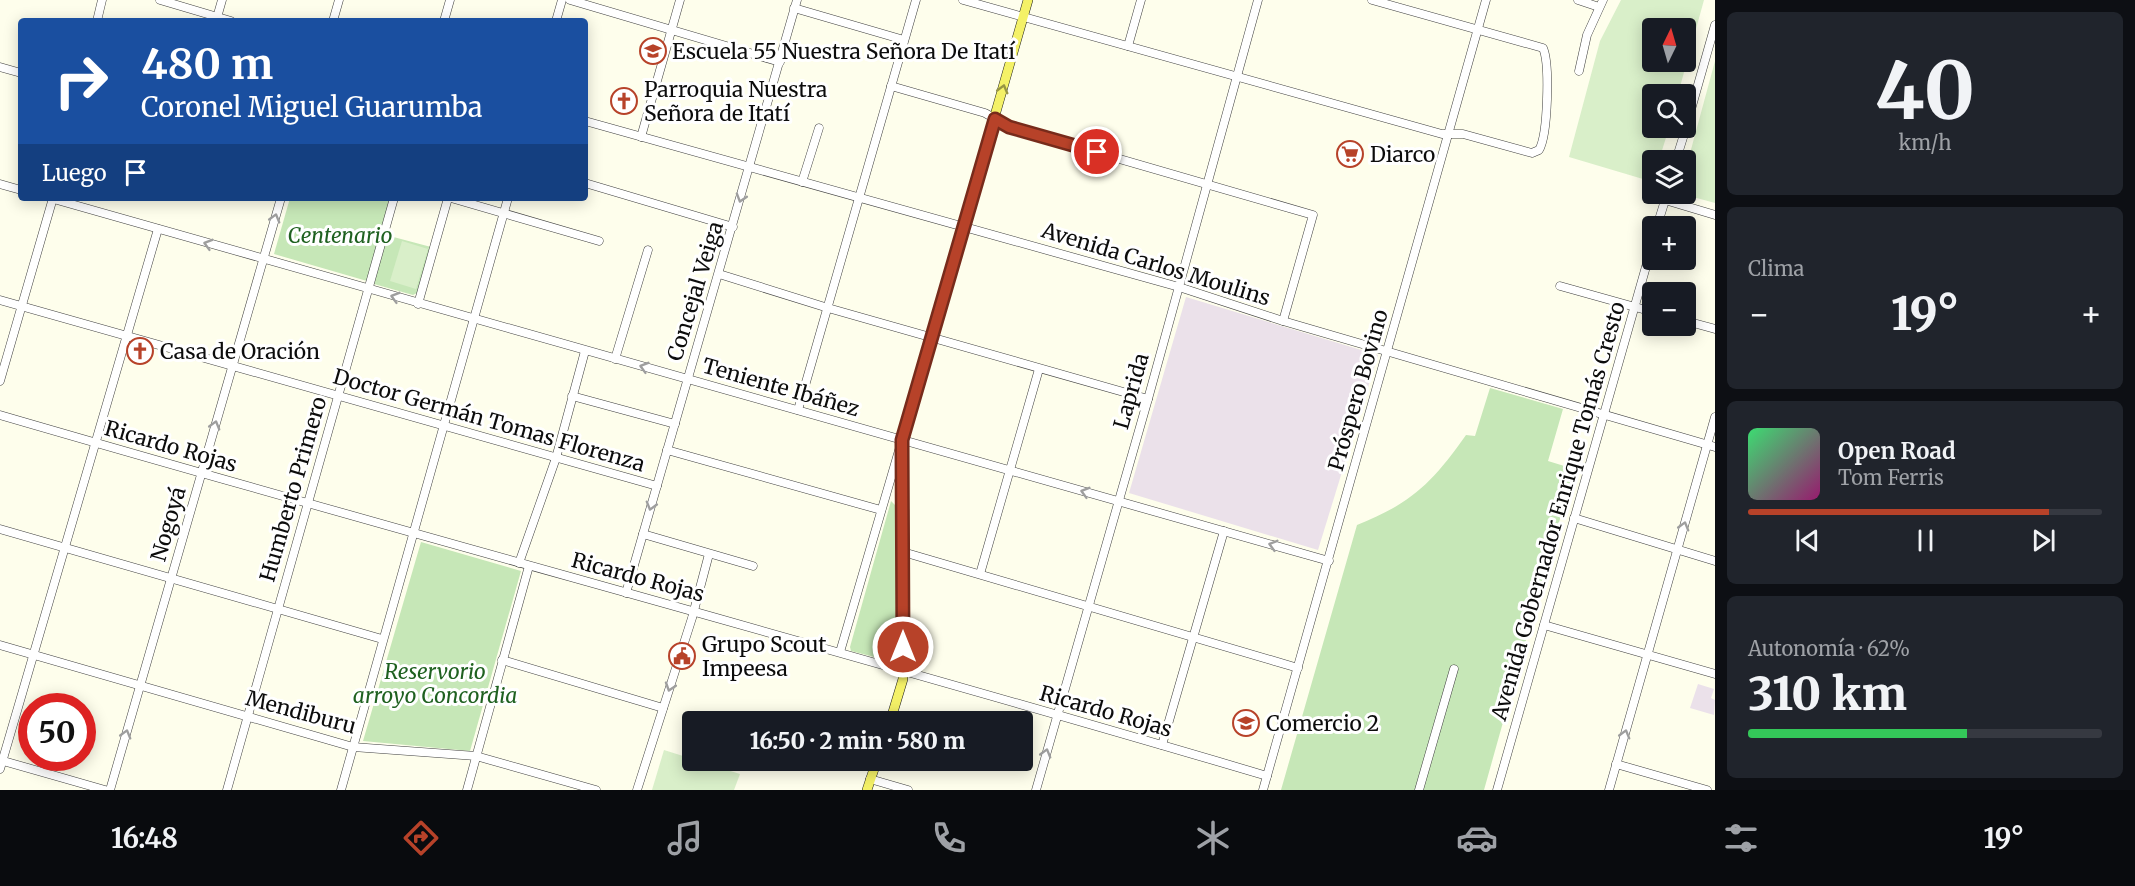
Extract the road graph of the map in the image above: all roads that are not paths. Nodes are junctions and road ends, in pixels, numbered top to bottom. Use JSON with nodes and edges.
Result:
{"nodes":[{"id":1,"x":102,"y":0,"type":"edge"},
{"id":2,"x":160,"y":0,"type":"edge"},
{"id":3,"x":222,"y":0,"type":"edge"},
{"id":4,"x":339,"y":0,"type":"edge"},
{"id":5,"x":450,"y":0,"type":"edge"},
{"id":6,"x":562,"y":0,"type":"edge"},
{"id":7,"x":570,"y":0,"type":"edge"},
{"id":8,"x":680,"y":0,"type":"edge"},
{"id":9,"x":916,"y":0,"type":"edge"},
{"id":10,"x":963,"y":0,"type":"edge"},
{"id":11,"x":1028,"y":0,"type":"edge"},
{"id":12,"x":1142,"y":0,"type":"edge"},
{"id":13,"x":1258,"y":0,"type":"edge"},
{"id":14,"x":1374,"y":0,"type":"edge"},
{"id":15,"x":1486,"y":0,"type":"edge"},
{"id":16,"x":1578,"y":0,"type":"edge"},
{"id":17,"x":796,"y":4,"type":"edge"},
{"id":18,"x":1601,"y":4,"type":"edge"},
{"id":19,"x":1023,"y":17,"type":"junction"},
{"id":20,"x":98,"y":18,"type":"edge"},
{"id":21,"x":214,"y":18,"type":"edge"},
{"id":22,"x":217,"y":18,"type":"edge"},
{"id":23,"x":334,"y":18,"type":"edge"},
{"id":24,"x":445,"y":18,"type":"edge"},
{"id":25,"x":557,"y":18,"type":"edge"},
{"id":26,"x":1715,"y":25,"type":"edge"},
{"id":27,"x":672,"y":29,"type":"junction"},
{"id":28,"x":1478,"y":29,"type":"junction"},
{"id":29,"x":904,"y":40,"type":"junction"},
{"id":30,"x":1128,"y":46,"type":"junction"},
{"id":31,"x":780,"y":62,"type":"junction"},
{"id":32,"x":0,"y":67,"type":"edge"},
{"id":33,"x":1579,"y":71,"type":"dead end"},
{"id":34,"x":18,"y":72,"type":"edge"},
{"id":35,"x":1238,"y":77,"type":"junction"},
{"id":36,"x":891,"y":86,"type":"junction"},
{"id":37,"x":1696,"y":92,"type":"edge"},
{"id":38,"x":995,"y":119,"type":"junction"},
{"id":39,"x":588,"y":123,"type":"edge"},
{"id":40,"x":819,"y":128,"type":"dead end"},
{"id":41,"x":1449,"y":134,"type":"junction"},
{"id":42,"x":641,"y":138,"type":"junction"},
{"id":43,"x":751,"y":167,"type":"junction"},
{"id":44,"x":802,"y":182,"type":"junction"},
{"id":45,"x":1207,"y":183,"type":"junction"},
{"id":46,"x":0,"y":184,"type":"edge"},
{"id":47,"x":588,"y":184,"type":"edge"},
{"id":48,"x":18,"y":189,"type":"edge"},
{"id":49,"x":860,"y":198,"type":"junction"},
{"id":50,"x":51,"y":201,"type":"edge"},
{"id":51,"x":62,"y":201,"type":"edge"},
{"id":52,"x":280,"y":201,"type":"edge"},
{"id":53,"x":393,"y":201,"type":"edge"},
{"id":54,"x":449,"y":201,"type":"edge"},
{"id":55,"x":461,"y":201,"type":"edge"},
{"id":56,"x":506,"y":201,"type":"edge"},
{"id":57,"x":1685,"y":204,"type":"edge"},
{"id":58,"x":503,"y":213,"type":"junction"},
{"id":59,"x":1715,"y":215,"type":"edge"},
{"id":60,"x":964,"y":226,"type":"junction"},
{"id":61,"x":733,"y":227,"type":"junction"},
{"id":62,"x":158,"y":230,"type":"junction"},
{"id":63,"x":599,"y":241,"type":"dead end"},
{"id":64,"x":648,"y":250,"type":"dead end"},
{"id":65,"x":263,"y":260,"type":"junction"},
{"id":66,"x":1645,"y":270,"type":"edge"},
{"id":67,"x":719,"y":274,"type":"junction"},
{"id":68,"x":1560,"y":286,"type":"dead end"},
{"id":69,"x":1179,"y":287,"type":"junction"},
{"id":70,"x":368,"y":290,"type":"junction"},
{"id":71,"x":0,"y":300,"type":"edge"},
{"id":72,"x":418,"y":304,"type":"junction"},
{"id":73,"x":22,"y":306,"type":"junction"},
{"id":74,"x":1635,"y":306,"type":"junction"},
{"id":75,"x":828,"y":308,"type":"junction"},
{"id":76,"x":1642,"y":308,"type":"edge"},
{"id":77,"x":473,"y":319,"type":"junction"},
{"id":78,"x":1283,"y":321,"type":"junction"},
{"id":79,"x":1696,"y":324,"type":"edge"},
{"id":80,"x":1715,"y":329,"type":"edge"},
{"id":81,"x":126,"y":336,"type":"junction"},
{"id":82,"x":932,"y":338,"type":"junction"},
{"id":83,"x":585,"y":351,"type":"junction"},
{"id":84,"x":1388,"y":352,"type":"junction"},
{"id":85,"x":615,"y":359,"type":"junction"},
{"id":86,"x":232,"y":366,"type":"junction"},
{"id":87,"x":1039,"y":369,"type":"junction"},
{"id":88,"x":687,"y":380,"type":"junction"},
{"id":89,"x":0,"y":381,"type":"edge"},
{"id":90,"x":337,"y":396,"type":"junction"},
{"id":91,"x":572,"y":396,"type":"junction"},
{"id":92,"x":1148,"y":399,"type":"junction"},
{"id":93,"x":798,"y":410,"type":"junction"},
{"id":94,"x":0,"y":415,"type":"edge"},
{"id":95,"x":1603,"y":415,"type":"junction"},
{"id":96,"x":1715,"y":417,"type":"edge"},
{"id":97,"x":675,"y":424,"type":"junction"},
{"id":98,"x":442,"y":426,"type":"junction"},
{"id":99,"x":902,"y":440,"type":"junction"},
{"id":100,"x":95,"y":443,"type":"junction"},
{"id":101,"x":1711,"y":446,"type":"edge"},
{"id":102,"x":667,"y":450,"type":"junction"},
{"id":103,"x":556,"y":458,"type":"junction"},
{"id":104,"x":1010,"y":471,"type":"junction"},
{"id":105,"x":201,"y":473,"type":"junction"},
{"id":106,"x":657,"y":486,"type":"junction"},
{"id":107,"x":1118,"y":501,"type":"junction"},
{"id":108,"x":307,"y":504,"type":"junction"},
{"id":109,"x":881,"y":510,"type":"junction"},
{"id":110,"x":1574,"y":518,"type":"junction"},
{"id":111,"x":0,"y":529,"type":"edge"},
{"id":112,"x":1224,"y":531,"type":"junction"},
{"id":113,"x":412,"y":534,"type":"junction"},
{"id":114,"x":643,"y":534,"type":"junction"},
{"id":115,"x":65,"y":548,"type":"junction"},
{"id":116,"x":1678,"y":550,"type":"junction"},
{"id":117,"x":903,"y":552,"type":"junction"},
{"id":118,"x":709,"y":554,"type":"junction"},
{"id":119,"x":1329,"y":561,"type":"junction"},
{"id":120,"x":1715,"y":561,"type":"edge"},
{"id":121,"x":519,"y":563,"type":"junction"},
{"id":122,"x":529,"y":566,"type":"junction"},
{"id":123,"x":753,"y":566,"type":"dead end"},
{"id":124,"x":980,"y":574,"type":"junction"},
{"id":125,"x":171,"y":579,"type":"junction"},
{"id":126,"x":626,"y":593,"type":"junction"},
{"id":127,"x":1088,"y":607,"type":"junction"},
{"id":128,"x":278,"y":610,"type":"junction"},
{"id":129,"x":694,"y":611,"type":"junction"},
{"id":130,"x":1544,"y":625,"type":"junction"},
{"id":131,"x":382,"y":639,"type":"junction"},
{"id":132,"x":1193,"y":639,"type":"junction"},
{"id":133,"x":0,"y":645,"type":"edge"},
{"id":134,"x":840,"y":652,"type":"junction"},
{"id":135,"x":33,"y":654,"type":"junction"},
{"id":136,"x":1646,"y":655,"type":"junction"},
{"id":137,"x":502,"y":660,"type":"junction"},
{"id":138,"x":1298,"y":668,"type":"junction"},
{"id":139,"x":1454,"y":669,"type":"dead end"},
{"id":140,"x":904,"y":670,"type":"junction"},
{"id":141,"x":1715,"y":674,"type":"edge"},
{"id":142,"x":139,"y":686,"type":"junction"},
{"id":143,"x":663,"y":708,"type":"junction"},
{"id":144,"x":894,"y":711,"type":"edge"},
{"id":145,"x":1057,"y":716,"type":"junction"},
{"id":146,"x":247,"y":717,"type":"junction"},
{"id":147,"x":1162,"y":745,"type":"junction"},
{"id":148,"x":353,"y":747,"type":"junction"},
{"id":149,"x":476,"y":756,"type":"junction"},
{"id":150,"x":1,"y":763,"type":"edge"},
{"id":151,"x":1616,"y":764,"type":"junction"},
{"id":152,"x":873,"y":771,"type":"edge"},
{"id":153,"x":1267,"y":776,"type":"junction"},
{"id":154,"x":870,"y":779,"type":"junction"},
{"id":155,"x":105,"y":790,"type":"edge"},
{"id":156,"x":110,"y":790,"type":"edge"},
{"id":157,"x":227,"y":790,"type":"edge"},
{"id":158,"x":341,"y":790,"type":"edge"},
{"id":159,"x":467,"y":790,"type":"edge"},
{"id":160,"x":596,"y":790,"type":"edge"},
{"id":161,"x":637,"y":790,"type":"edge"},
{"id":162,"x":867,"y":790,"type":"edge"},
{"id":163,"x":908,"y":790,"type":"edge"},
{"id":164,"x":1036,"y":790,"type":"edge"},
{"id":165,"x":1263,"y":790,"type":"edge"},
{"id":166,"x":1419,"y":790,"type":"edge"},
{"id":167,"x":1497,"y":790,"type":"edge"},
{"id":168,"x":1609,"y":790,"type":"edge"},
{"id":169,"x":1707,"y":790,"type":"edge"}],
"edges":[{"from":1,"to":20,"type":"street"},
{"from":2,"to":21,"type":"street"},
{"from":3,"to":22,"type":"street"},
{"from":4,"to":23,"type":"street"},
{"from":5,"to":24,"type":"street"},
{"from":6,"to":25,"type":"street"},
{"from":7,"to":27,"type":"street"},
{"from":8,"to":27,"type":"street"},
{"from":9,"to":29,"type":"street"},
{"from":10,"to":19,"type":"street"},
{"from":11,"to":19,"type":"main road"},
{"from":12,"to":30,"type":"street"},
{"from":13,"to":35,"type":"street","name":"Laprida"},
{"from":14,"to":28,"type":"street"},
{"from":15,"to":28,"type":"street","name":"Próspero Bovino"},
{"from":16,"to":18,"type":"street"},
{"from":17,"to":29,"type":"street"},
{"from":17,"to":31,"type":"street","name":"Concejal Veiga"},
{"from":18,"to":33,"type":"street"},
{"from":19,"to":30,"type":"street"},
{"from":38,"to":19,"type":"main road","one_way":true},
{"from":26,"to":37,"type":"street"},
{"from":27,"to":31,"type":"street"},
{"from":27,"to":42,"type":"street"},
{"from":28,"to":41,"type":"street","name":"Próspero Bovino"},
{"from":28,"to":41,"type":"street"},
{"from":29,"to":36,"type":"street"},
{"from":30,"to":35,"type":"street"},
{"from":31,"to":43,"type":"street","name":"Concejal Veiga"},
{"from":32,"to":34,"type":"street"},
{"from":35,"to":41,"type":"street"},
{"from":35,"to":45,"type":"street","name":"Laprida"},
{"from":36,"to":38,"type":"street"},
{"from":36,"to":49,"type":"street"},
{"from":38,"to":45,"type":"street"},
{"from":38,"to":60,"type":"main road"},
{"from":39,"to":42,"type":"street","name":"Avenida Carlos Moulins"},
{"from":40,"to":44,"type":"street"},
{"from":41,"to":84,"type":"street","name":"Próspero Bovino"},
{"from":42,"to":43,"type":"street","name":"Avenida Carlos Moulins"},
{"from":43,"to":44,"type":"street","name":"Avenida Carlos Moulins"},
{"from":43,"to":61,"type":"street","name":"Concejal Veiga","one_way":true},
{"from":44,"to":49,"type":"street","name":"Avenida Carlos Moulins"},
{"from":45,"to":69,"type":"street","name":"Laprida"},
{"from":45,"to":78,"type":"street"},
{"from":46,"to":48,"type":"street"},
{"from":47,"to":61,"type":"street"},
{"from":49,"to":60,"type":"street","name":"Avenida Carlos Moulins"},
{"from":49,"to":75,"type":"street"},
{"from":50,"to":73,"type":"street"},
{"from":51,"to":62,"type":"street","name":"Teniente Ibáñez"},
{"from":65,"to":52,"type":"street","name":"Nogoyá","one_way":true},
{"from":53,"to":70,"type":"street","name":"Humberto Primero"},
{"from":54,"to":72,"type":"street"},
{"from":55,"to":58,"type":"street"},
{"from":56,"to":58,"type":"street"},
{"from":57,"to":59,"type":"street"},
{"from":58,"to":63,"type":"street"},
{"from":58,"to":77,"type":"street"},
{"from":60,"to":69,"type":"street","name":"Avenida Carlos Moulins"},
{"from":60,"to":82,"type":"main road"},
{"from":61,"to":67,"type":"street","name":"Concejal Veiga"},
{"from":65,"to":62,"type":"street","name":"Teniente Ibáñez","one_way":true},
{"from":62,"to":81,"type":"street"},
{"from":64,"to":85,"type":"street"},
{"from":65,"to":70,"type":"street","name":"Teniente Ibáñez"},
{"from":65,"to":86,"type":"street","name":"Nogoyá"},
{"from":66,"to":74,"type":"street","name":"Avenida Gobernador Enrique Tomás Cresto"},
{"from":67,"to":75,"type":"street"},
{"from":67,"to":88,"type":"street","name":"Concejal Veiga"},
{"from":68,"to":74,"type":"street"},
{"from":69,"to":78,"type":"street","name":"Avenida Carlos Moulins"},
{"from":69,"to":92,"type":"street","name":"Laprida"},
{"from":72,"to":70,"type":"street","name":"Teniente Ibáñez","one_way":true},
{"from":70,"to":90,"type":"street","name":"Humberto Primero"},
{"from":71,"to":73,"type":"street","name":"Doctor Germán Tomas Florenza"},
{"from":72,"to":77,"type":"street","name":"Teniente Ibáñez"},
{"from":73,"to":81,"type":"street","name":"Doctor Germán Tomas Florenza"},
{"from":73,"to":89,"type":"street"},
{"from":74,"to":76,"type":"street"},
{"from":74,"to":95,"type":"street","name":"Avenida Gobernador Enrique Tomás Cresto"},
{"from":75,"to":82,"type":"street"},
{"from":75,"to":93,"type":"street"},
{"from":77,"to":83,"type":"street","name":"Teniente Ibáñez"},
{"from":77,"to":98,"type":"street"},
{"from":78,"to":84,"type":"street","name":"Avenida Carlos Moulins"},
{"from":79,"to":80,"type":"street"},
{"from":81,"to":86,"type":"street","name":"Doctor Germán Tomas Florenza"},
{"from":81,"to":100,"type":"street"},
{"from":82,"to":87,"type":"street"},
{"from":82,"to":99,"type":"main road"},
{"from":83,"to":85,"type":"street","name":"Teniente Ibáñez"},
{"from":83,"to":91,"type":"street"},
{"from":84,"to":95,"type":"street","name":"Avenida Carlos Moulins"},
{"from":84,"to":119,"type":"street","name":"Próspero Bovino"},
{"from":88,"to":85,"type":"street","name":"Teniente Ibáñez","one_way":true},
{"from":86,"to":90,"type":"street","name":"Doctor Germán Tomas Florenza"},
{"from":105,"to":86,"type":"street","name":"Nogoyá","one_way":true},
{"from":87,"to":92,"type":"street"},
{"from":87,"to":104,"type":"street"},
{"from":88,"to":93,"type":"street","name":"Teniente Ibáñez"},
{"from":88,"to":97,"type":"street","name":"Concejal Veiga"},
{"from":90,"to":98,"type":"street","name":"Doctor Germán Tomas Florenza"},
{"from":90,"to":108,"type":"street","name":"Humberto Primero"},
{"from":91,"to":97,"type":"street"},
{"from":91,"to":103,"type":"street"},
{"from":92,"to":107,"type":"street","name":"Laprida"},
{"from":93,"to":99,"type":"street","name":"Teniente Ibáñez"},
{"from":94,"to":100,"type":"street","name":"Ricardo Rojas"},
{"from":95,"to":101,"type":"street","name":"Avenida Carlos Moulins"},
{"from":95,"to":110,"type":"street","name":"Avenida Gobernador Enrique Tomás Cresto"},
{"from":96,"to":101,"type":"street"},
{"from":97,"to":102,"type":"street","name":"Concejal Veiga"},
{"from":98,"to":103,"type":"street","name":"Doctor Germán Tomas Florenza"},
{"from":98,"to":113,"type":"street"},
{"from":99,"to":104,"type":"street","name":"Teniente Ibáñez"},
{"from":99,"to":109,"type":"street"},
{"from":99,"to":117,"type":"main road"},
{"from":100,"to":105,"type":"street","name":"Ricardo Rojas"},
{"from":100,"to":115,"type":"street"},
{"from":116,"to":101,"type":"street","one_way":true},
{"from":102,"to":106,"type":"street","name":"Concejal Veiga"},
{"from":102,"to":109,"type":"street"},
{"from":103,"to":106,"type":"street","name":"Doctor Germán Tomas Florenza"},
{"from":103,"to":121,"type":"street"},
{"from":107,"to":104,"type":"street","name":"Teniente Ibáñez","one_way":true},
{"from":104,"to":124,"type":"street"},
{"from":105,"to":108,"type":"street","name":"Ricardo Rojas"},
{"from":105,"to":125,"type":"street","name":"Nogoyá"},
{"from":106,"to":114,"type":"street","name":"Concejal Veiga","one_way":true},
{"from":107,"to":112,"type":"street","name":"Teniente Ibáñez"},
{"from":107,"to":127,"type":"street","name":"Laprida"},
{"from":108,"to":113,"type":"street","name":"Ricardo Rojas"},
{"from":108,"to":128,"type":"street","name":"Humberto Primero"},
{"from":109,"to":134,"type":"street"},
{"from":110,"to":116,"type":"street"},
{"from":110,"to":130,"type":"street","name":"Avenida Gobernador Enrique Tomás Cresto"},
{"from":111,"to":115,"type":"street"},
{"from":119,"to":112,"type":"street","name":"Teniente Ibáñez","one_way":true},
{"from":112,"to":132,"type":"street"},
{"from":113,"to":121,"type":"street","name":"Ricardo Rojas"},
{"from":113,"to":131,"type":"street"},
{"from":114,"to":118,"type":"street"},
{"from":114,"to":126,"type":"street","name":"Concejal Veiga"},
{"from":115,"to":125,"type":"street"},
{"from":115,"to":135,"type":"street"},
{"from":116,"to":120,"type":"street"},
{"from":116,"to":136,"type":"street"},
{"from":117,"to":124,"type":"street"},
{"from":117,"to":140,"type":"main road"},
{"from":118,"to":123,"type":"street"},
{"from":118,"to":129,"type":"street"},
{"from":119,"to":138,"type":"street","name":"Próspero Bovino"},
{"from":121,"to":122,"type":"street","name":"Ricardo Rojas"},
{"from":122,"to":126,"type":"street","name":"Ricardo Rojas"},
{"from":122,"to":137,"type":"street"},
{"from":124,"to":127,"type":"street"},
{"from":125,"to":128,"type":"street"},
{"from":125,"to":142,"type":"street","name":"Nogoyá"},
{"from":126,"to":129,"type":"street","name":"Ricardo Rojas"},
{"from":127,"to":132,"type":"street"},
{"from":127,"to":145,"type":"street","name":"Laprida"},
{"from":128,"to":131,"type":"street"},
{"from":128,"to":146,"type":"street","name":"Humberto Primero"},
{"from":129,"to":134,"type":"street","name":"Ricardo Rojas"},
{"from":129,"to":143,"type":"street","one_way":true},
{"from":130,"to":136,"type":"street"},
{"from":130,"to":167,"type":"street","name":"Avenida Gobernador Enrique Tomás Cresto"},
{"from":131,"to":148,"type":"street"},
{"from":132,"to":138,"type":"street"},
{"from":132,"to":147,"type":"street"},
{"from":133,"to":135,"type":"street","name":"Mendiburu"},
{"from":134,"to":140,"type":"street","name":"Ricardo Rojas"},
{"from":135,"to":142,"type":"street","name":"Mendiburu"},
{"from":135,"to":150,"type":"street"},
{"from":136,"to":141,"type":"street"},
{"from":151,"to":136,"type":"street","one_way":true},
{"from":137,"to":143,"type":"street"},
{"from":137,"to":149,"type":"street"},
{"from":138,"to":153,"type":"street","name":"Próspero Bovino"},
{"from":139,"to":166,"type":"street"},
{"from":140,"to":144,"type":"main road"},
{"from":140,"to":145,"type":"street","name":"Ricardo Rojas"},
{"from":142,"to":146,"type":"street","name":"Mendiburu"},
{"from":156,"to":142,"type":"street","name":"Nogoyá","one_way":true},
{"from":143,"to":161,"type":"street"},
{"from":145,"to":147,"type":"street","name":"Ricardo Rojas"},
{"from":164,"to":145,"type":"street","name":"Laprida","one_way":true},
{"from":146,"to":148,"type":"street","name":"Mendiburu"},
{"from":146,"to":157,"type":"street","name":"Humberto Primero"},
{"from":147,"to":153,"type":"street","name":"Ricardo Rojas"},
{"from":148,"to":149,"type":"street","name":"Mendiburu"},
{"from":148,"to":158,"type":"street"},
{"from":149,"to":159,"type":"street"},
{"from":149,"to":160,"type":"street","name":"Mendiburu"},
{"from":150,"to":155,"type":"street"},
{"from":151,"to":168,"type":"street"},
{"from":151,"to":169,"type":"street"},
{"from":152,"to":154,"type":"main road"},
{"from":153,"to":165,"type":"street","name":"Próspero Bovino"},
{"from":154,"to":162,"type":"main road"},
{"from":154,"to":163,"type":"street"}]}
